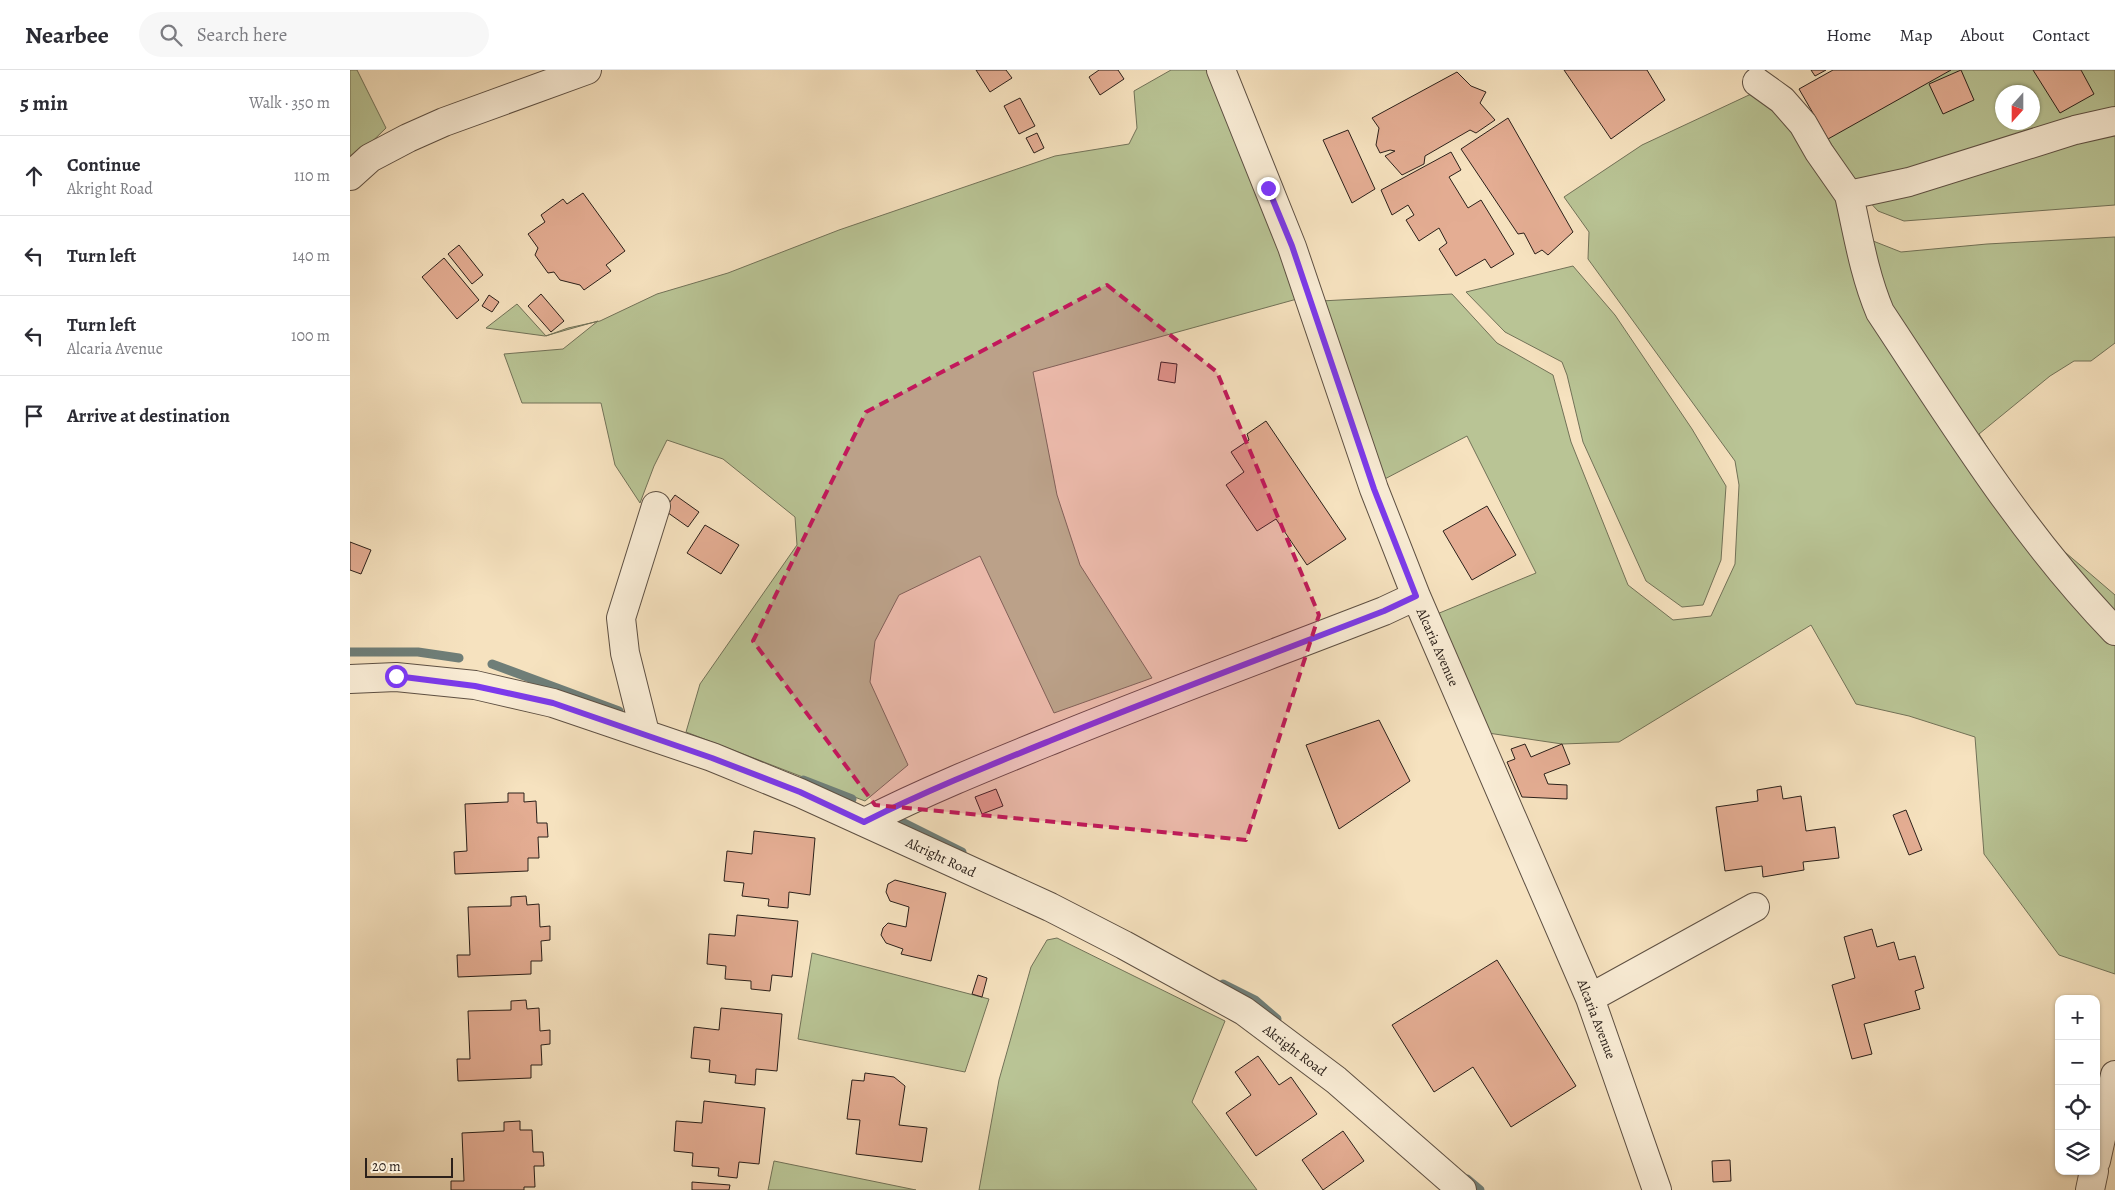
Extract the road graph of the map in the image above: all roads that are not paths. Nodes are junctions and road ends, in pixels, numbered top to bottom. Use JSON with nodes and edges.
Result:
{"nodes":[{"id":1,"x":587,"y":70,"type":"edge"},
{"id":2,"x":1221,"y":70,"type":"edge"},
{"id":3,"x":530,"y":79,"type":"edge"},
{"id":4,"x":1758,"y":82,"type":"dead end"},
{"id":5,"x":2115,"y":121,"type":"edge"},
{"id":6,"x":350,"y":176,"type":"edge"},
{"id":7,"x":1849,"y":195,"type":"junction"},
{"id":8,"x":656,"y":506,"type":"dead end"},
{"id":9,"x":1416,"y":596,"type":"junction"},
{"id":10,"x":2115,"y":631,"type":"edge"},
{"id":11,"x":350,"y":679,"type":"edge"},
{"id":12,"x":645,"y":733,"type":"junction"},
{"id":13,"x":864,"y":822,"type":"junction"},
{"id":14,"x":1755,"y":907,"type":"dead end"},
{"id":15,"x":1590,"y":998,"type":"junction"},
{"id":16,"x":2115,"y":1075,"type":"edge"},
{"id":17,"x":2100,"y":1144,"type":"edge"},
{"id":18,"x":2093,"y":1175,"type":"edge"},
{"id":19,"x":1462,"y":1190,"type":"edge"},
{"id":20,"x":1657,"y":1190,"type":"edge"},
{"id":21,"x":2090,"y":1190,"type":"edge"}],
"edges":[{"from":1,"to":3,"type":"street"},
{"from":2,"to":9,"type":"street","name":"Alcaria Avenue"},
{"from":3,"to":6,"type":"street"},
{"from":4,"to":7,"type":"street"},
{"from":5,"to":7,"type":"street"},
{"from":7,"to":10,"type":"street"},
{"from":8,"to":12,"type":"street"},
{"from":9,"to":13,"type":"street"},
{"from":9,"to":15,"type":"street","name":"Alcaria Avenue"},
{"from":11,"to":12,"type":"street","name":"Akright Road"},
{"from":12,"to":13,"type":"street","name":"Akright Road"},
{"from":13,"to":19,"type":"street","name":"Akright Road"},
{"from":14,"to":15,"type":"street"},
{"from":15,"to":20,"type":"street","name":"Alcaria Avenue"},
{"from":16,"to":17,"type":"street"},
{"from":18,"to":21,"type":"street"}]}
